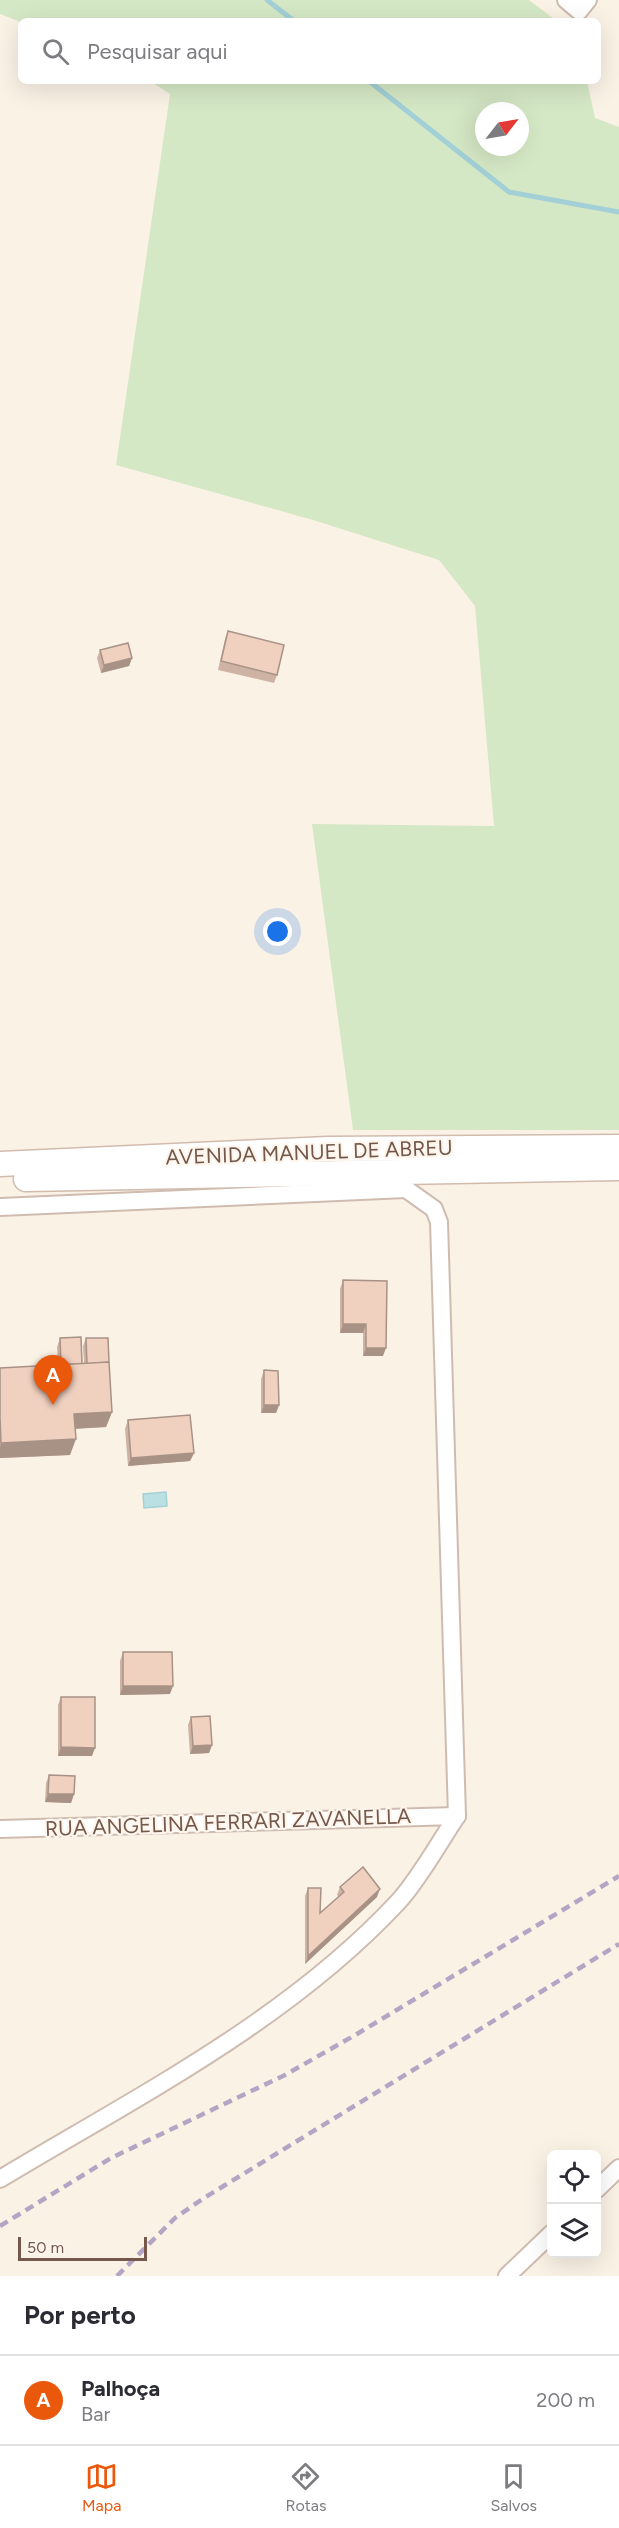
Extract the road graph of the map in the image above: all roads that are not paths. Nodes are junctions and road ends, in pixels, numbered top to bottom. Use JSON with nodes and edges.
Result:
{"nodes":[{"id":1,"x":566,"y":0,"type":"edge"},
{"id":2,"x":583,"y":5,"type":"edge"},
{"id":3,"x":619,"y":1147,"type":"edge"},
{"id":4,"x":0,"y":1164,"type":"edge"},
{"id":5,"x":619,"y":1168,"type":"edge"},
{"id":6,"x":0,"y":1179,"type":"edge"},
{"id":7,"x":0,"y":1207,"type":"edge"},
{"id":8,"x":457,"y":1816,"type":"junction"},
{"id":9,"x":0,"y":1829,"type":"edge"},
{"id":10,"x":619,"y":2168,"type":"edge"},
{"id":11,"x":0,"y":2180,"type":"edge"},
{"id":12,"x":601,"y":2186,"type":"edge"},
{"id":13,"x":547,"y":2238,"type":"edge"},
{"id":14,"x":507,"y":2276,"type":"edge"}],
"edges":[{"from":1,"to":2,"type":"street"},
{"from":3,"to":4,"type":"main road","name":"AVENIDA MANUEL DE ABREU"},
{"from":5,"to":6,"type":"main road","name":"AVENIDA MANUEL DE ABREU"},
{"from":7,"to":8,"type":"street"},
{"from":8,"to":9,"type":"street","name":"RUA ANGELINA FERRARI ZAVANELLA"},
{"from":8,"to":11,"type":"street"},
{"from":10,"to":12,"type":"street"},
{"from":13,"to":14,"type":"street"}]}
